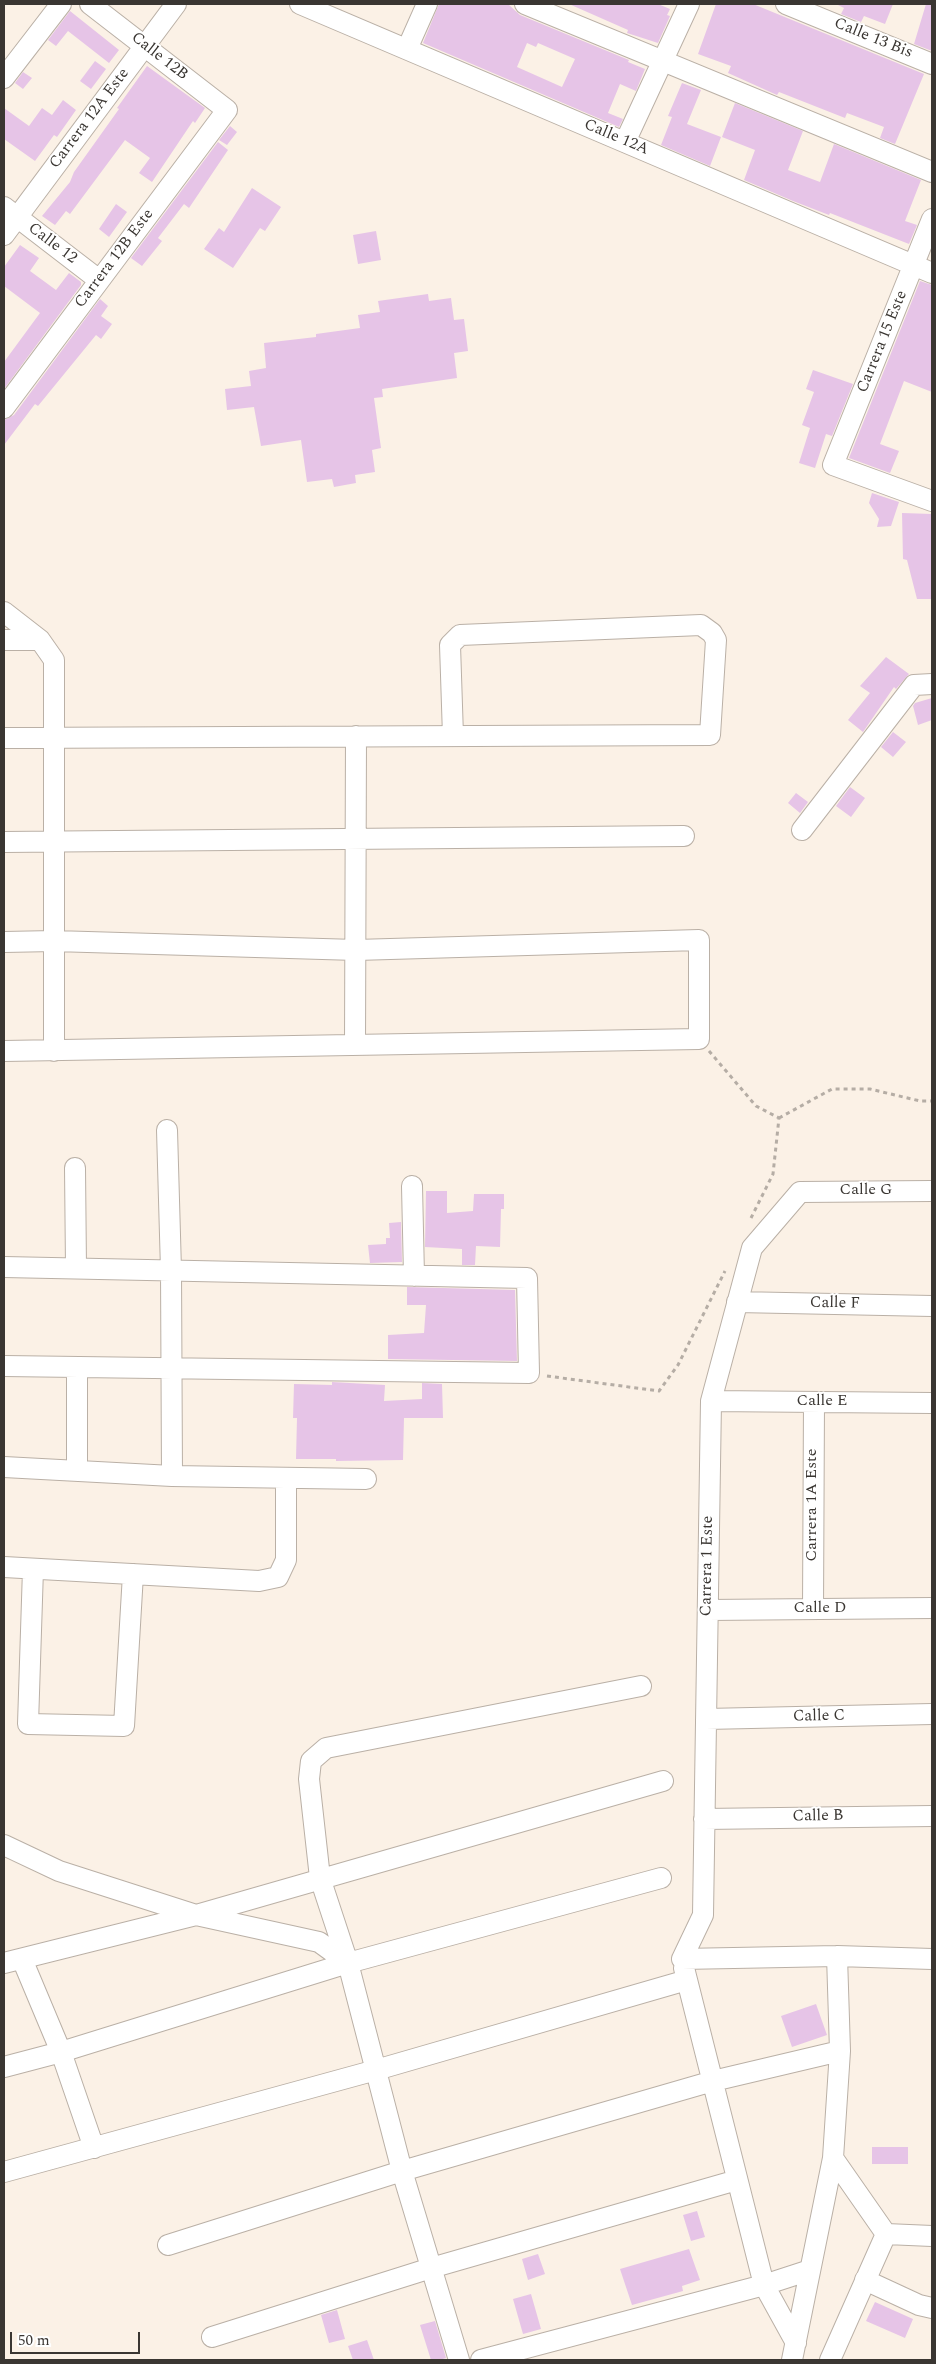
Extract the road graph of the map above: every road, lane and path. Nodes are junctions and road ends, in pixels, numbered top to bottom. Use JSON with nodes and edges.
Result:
{"nodes":[{"id":1,"x":61,"y":4,"type":"edge"},
{"id":2,"x":90,"y":4,"type":"edge"},
{"id":3,"x":176,"y":4,"type":"edge"},
{"id":4,"x":300,"y":4,"type":"edge"},
{"id":5,"x":427,"y":4,"type":"edge"},
{"id":6,"x":524,"y":4,"type":"edge"},
{"id":7,"x":689,"y":4,"type":"edge"},
{"id":8,"x":786,"y":4,"type":"edge"},
{"id":9,"x":145,"y":46,"type":"junction"},
{"id":10,"x":407,"y":49,"type":"junction"},
{"id":11,"x":662,"y":62,"type":"junction"},
{"id":12,"x":932,"y":64,"type":"edge"},
{"id":13,"x":4,"y":78,"type":"edge"},
{"id":14,"x":227,"y":110,"type":"joint"},
{"id":15,"x":625,"y":142,"type":"junction"},
{"id":16,"x":932,"y":172,"type":"edge"},
{"id":17,"x":10,"y":212,"type":"edge"},
{"id":18,"x":932,"y":219,"type":"edge"},
{"id":19,"x":4,"y":235,"type":"edge"},
{"id":20,"x":923,"y":269,"type":"edge"},
{"id":21,"x":99,"y":280,"type":"junction"},
{"id":22,"x":4,"y":408,"type":"edge"},
{"id":23,"x":932,"y":502,"type":"edge"},
{"id":24,"x":4,"y":612,"type":"edge"},
{"id":25,"x":4,"y":640,"type":"edge"},
{"id":26,"x":40,"y":640,"type":"junction"},
{"id":27,"x":932,"y":684,"type":"edge"},
{"id":28,"x":54,"y":736,"type":"junction"},
{"id":29,"x":356,"y":736,"type":"junction"},
{"id":30,"x":454,"y":736,"type":"junction"},
{"id":31,"x":4,"y":738,"type":"edge"},
{"id":32,"x":802,"y":830,"type":"dead end"},
{"id":33,"x":684,"y":836,"type":"dead end"},
{"id":34,"x":357,"y":839,"type":"junction"},
{"id":35,"x":54,"y":841,"type":"junction"},
{"id":36,"x":4,"y":842,"type":"edge"},
{"id":37,"x":54,"y":941,"type":"junction"},
{"id":38,"x":4,"y":942,"type":"edge"},
{"id":39,"x":356,"y":950,"type":"junction"},
{"id":40,"x":699,"y":1038,"type":"junction"},
{"id":41,"x":355,"y":1045,"type":"junction"},
{"id":42,"x":54,"y":1051,"type":"junction"},
{"id":43,"x":4,"y":1052,"type":"edge"},
{"id":44,"x":932,"y":1101,"type":"edge"},
{"id":45,"x":779,"y":1118,"type":"junction"},
{"id":46,"x":167,"y":1130,"type":"dead end"},
{"id":47,"x":75,"y":1168,"type":"dead end"},
{"id":48,"x":412,"y":1186,"type":"dead end"},
{"id":49,"x":932,"y":1191,"type":"edge"},
{"id":50,"x":800,"y":1192,"type":"joint"},
{"id":51,"x":747,"y":1226,"type":"dead end"},
{"id":52,"x":4,"y":1267,"type":"edge"},
{"id":53,"x":76,"y":1268,"type":"junction"},
{"id":54,"x":171,"y":1270,"type":"junction"},
{"id":55,"x":726,"y":1270,"type":"dead end"},
{"id":56,"x":414,"y":1276,"type":"junction"},
{"id":57,"x":738,"y":1302,"type":"junction"},
{"id":58,"x":932,"y":1306,"type":"edge"},
{"id":59,"x":4,"y":1366,"type":"edge"},
{"id":60,"x":77,"y":1367,"type":"junction"},
{"id":61,"x":172,"y":1368,"type":"junction"},
{"id":62,"x":529,"y":1373,"type":"junction"},
{"id":63,"x":711,"y":1401,"type":"junction"},
{"id":64,"x":814,"y":1402,"type":"junction"},
{"id":65,"x":932,"y":1403,"type":"edge"},
{"id":66,"x":4,"y":1467,"type":"edge"},
{"id":67,"x":77,"y":1471,"type":"junction"},
{"id":68,"x":172,"y":1476,"type":"junction"},
{"id":69,"x":286,"y":1478,"type":"junction"},
{"id":70,"x":366,"y":1479,"type":"dead end"},
{"id":71,"x":4,"y":1568,"type":"edge"},
{"id":72,"x":33,"y":1569,"type":"junction"},
{"id":73,"x":133,"y":1574,"type":"junction"},
{"id":74,"x":932,"y":1608,"type":"edge"},
{"id":75,"x":813,"y":1609,"type":"junction"},
{"id":76,"x":708,"y":1610,"type":"junction"},
{"id":77,"x":641,"y":1686,"type":"dead end"},
{"id":78,"x":932,"y":1714,"type":"edge"},
{"id":79,"x":706,"y":1719,"type":"junction"},
{"id":80,"x":663,"y":1781,"type":"dead end"},
{"id":81,"x":932,"y":1816,"type":"edge"},
{"id":82,"x":704,"y":1819,"type":"junction"},
{"id":83,"x":4,"y":1846,"type":"edge"},
{"id":84,"x":320,"y":1878,"type":"junction"},
{"id":85,"x":661,"y":1878,"type":"dead end"},
{"id":86,"x":196,"y":1914,"type":"junction"},
{"id":87,"x":837,"y":1956,"type":"junction"},
{"id":88,"x":682,"y":1959,"type":"junction"},
{"id":89,"x":932,"y":1959,"type":"edge"},
{"id":90,"x":13,"y":1961,"type":"edge"},
{"id":91,"x":348,"y":1963,"type":"junction"},
{"id":92,"x":687,"y":1980,"type":"junction"},
{"id":93,"x":61,"y":2052,"type":"junction"},
{"id":94,"x":840,"y":2052,"type":"junction"},
{"id":95,"x":4,"y":2067,"type":"edge"},
{"id":96,"x":376,"y":2070,"type":"junction"},
{"id":97,"x":712,"y":2082,"type":"junction"},
{"id":98,"x":94,"y":2148,"type":"junction"},
{"id":99,"x":833,"y":2158,"type":"junction"},
{"id":100,"x":402,"y":2171,"type":"junction"},
{"id":101,"x":4,"y":2172,"type":"edge"},
{"id":102,"x":737,"y":2180,"type":"junction"},
{"id":103,"x":886,"y":2234,"type":"junction"},
{"id":104,"x":932,"y":2236,"type":"edge"},
{"id":105,"x":168,"y":2245,"type":"dead end"},
{"id":106,"x":431,"y":2268,"type":"junction"},
{"id":107,"x":810,"y":2270,"type":"junction"},
{"id":108,"x":866,"y":2280,"type":"junction"},
{"id":109,"x":764,"y":2285,"type":"junction"},
{"id":110,"x":932,"y":2308,"type":"edge"},
{"id":111,"x":212,"y":2337,"type":"dead end"},
{"id":112,"x":794,"y":2352,"type":"edge"},
{"id":113,"x":459,"y":2360,"type":"edge"},
{"id":114,"x":481,"y":2360,"type":"edge"},
{"id":115,"x":830,"y":2360,"type":"edge"}],
"edges":[{"from":1,"to":13,"type":"street"},
{"from":2,"to":9,"type":"street","name":"Calle 12B"},
{"from":3,"to":9,"type":"street","name":"Carrera 12A Este"},
{"from":4,"to":10,"type":"street","name":"Calle 12A"},
{"from":5,"to":10,"type":"street"},
{"from":6,"to":11,"type":"street"},
{"from":7,"to":11,"type":"street"},
{"from":8,"to":12,"type":"street","name":"Calle 13 Bis"},
{"from":9,"to":14,"type":"street","name":"Calle 12B"},
{"from":9,"to":17,"type":"street","name":"Carrera 12A Este"},
{"from":10,"to":15,"type":"street","name":"Calle 12A"},
{"from":11,"to":15,"type":"street"},
{"from":11,"to":16,"type":"street"},
{"from":14,"to":21,"type":"street","name":"Carrera 12B Este"},
{"from":15,"to":20,"type":"street","name":"Calle 12A"},
{"from":17,"to":19,"type":"street","name":"Carrera 12A Este"},
{"from":17,"to":21,"type":"street","name":"Calle 12"},
{"from":18,"to":20,"type":"street","name":"Carrera 15 Este"},
{"from":20,"to":23,"type":"street","name":"Carrera 15 Este"},
{"from":21,"to":22,"type":"street","name":"Carrera 12B Este"},
{"from":24,"to":26,"type":"street"},
{"from":25,"to":26,"type":"street"},
{"from":26,"to":28,"type":"street"},
{"from":27,"to":32,"type":"street"},
{"from":28,"to":29,"type":"street"},
{"from":28,"to":31,"type":"street"},
{"from":28,"to":35,"type":"street"},
{"from":29,"to":30,"type":"street"},
{"from":29,"to":34,"type":"street"},
{"from":30,"to":30,"type":"street"},
{"from":33,"to":34,"type":"street"},
{"from":34,"to":35,"type":"street"},
{"from":34,"to":39,"type":"street"},
{"from":35,"to":36,"type":"street"},
{"from":35,"to":37,"type":"street"},
{"from":37,"to":38,"type":"street"},
{"from":37,"to":39,"type":"street"},
{"from":37,"to":42,"type":"street"},
{"from":39,"to":40,"type":"street"},
{"from":39,"to":41,"type":"street"},
{"from":40,"to":41,"type":"street"},
{"from":40,"to":45,"type":"path"},
{"from":41,"to":42,"type":"street"},
{"from":42,"to":43,"type":"street"},
{"from":44,"to":45,"type":"path"},
{"from":45,"to":51,"type":"path"},
{"from":46,"to":54,"type":"street"},
{"from":47,"to":53,"type":"street"},
{"from":48,"to":56,"type":"street"},
{"from":49,"to":50,"type":"street","name":"Calle G"},
{"from":50,"to":57,"type":"street","name":"Carrera 1 Este"},
{"from":52,"to":53,"type":"street"},
{"from":53,"to":54,"type":"street"},
{"from":54,"to":56,"type":"street"},
{"from":54,"to":61,"type":"street"},
{"from":55,"to":62,"type":"path"},
{"from":56,"to":62,"type":"street"},
{"from":57,"to":58,"type":"street","name":"Calle F"},
{"from":57,"to":63,"type":"street","name":"Carrera 1 Este"},
{"from":59,"to":60,"type":"street"},
{"from":60,"to":61,"type":"street"},
{"from":60,"to":67,"type":"street"},
{"from":61,"to":62,"type":"street"},
{"from":61,"to":68,"type":"street"},
{"from":63,"to":64,"type":"street","name":"Calle E"},
{"from":63,"to":76,"type":"street","name":"Carrera 1 Este"},
{"from":64,"to":65,"type":"street","name":"Calle E"},
{"from":64,"to":75,"type":"street","name":"Carrera 1A Este"},
{"from":66,"to":67,"type":"street"},
{"from":67,"to":68,"type":"street"},
{"from":68,"to":69,"type":"street"},
{"from":69,"to":70,"type":"street"},
{"from":69,"to":73,"type":"street"},
{"from":71,"to":72,"type":"street"},
{"from":72,"to":73,"type":"street"},
{"from":72,"to":73,"type":"street"},
{"from":74,"to":75,"type":"street","name":"Calle D"},
{"from":75,"to":76,"type":"street","name":"Calle D"},
{"from":76,"to":79,"type":"street","name":"Carrera 1 Este"},
{"from":77,"to":84,"type":"street"},
{"from":78,"to":79,"type":"street","name":"Calle C"},
{"from":79,"to":82,"type":"street","name":"Carrera 1 Este"},
{"from":80,"to":84,"type":"street"},
{"from":81,"to":82,"type":"street","name":"Calle B"},
{"from":82,"to":88,"type":"street","name":"Carrera 1 Este"},
{"from":83,"to":86,"type":"street"},
{"from":84,"to":86,"type":"street"},
{"from":84,"to":91,"type":"street"},
{"from":85,"to":91,"type":"street"},
{"from":86,"to":90,"type":"street"},
{"from":86,"to":91,"type":"street"},
{"from":87,"to":88,"type":"street"},
{"from":87,"to":89,"type":"street"},
{"from":87,"to":94,"type":"street"},
{"from":88,"to":92,"type":"street"},
{"from":90,"to":93,"type":"street"},
{"from":91,"to":93,"type":"street"},
{"from":91,"to":96,"type":"street"},
{"from":92,"to":96,"type":"street"},
{"from":92,"to":97,"type":"street"},
{"from":93,"to":95,"type":"street"},
{"from":93,"to":98,"type":"street"},
{"from":94,"to":97,"type":"street"},
{"from":94,"to":99,"type":"street"},
{"from":96,"to":98,"type":"street"},
{"from":96,"to":100,"type":"street"},
{"from":97,"to":100,"type":"street"},
{"from":97,"to":102,"type":"street"},
{"from":98,"to":101,"type":"street"},
{"from":99,"to":103,"type":"street"},
{"from":99,"to":107,"type":"street"},
{"from":100,"to":105,"type":"street"},
{"from":100,"to":106,"type":"street"},
{"from":102,"to":106,"type":"street"},
{"from":102,"to":109,"type":"street"},
{"from":103,"to":104,"type":"street"},
{"from":103,"to":108,"type":"street"},
{"from":106,"to":111,"type":"street"},
{"from":106,"to":113,"type":"street"},
{"from":107,"to":109,"type":"street"},
{"from":107,"to":112,"type":"street"},
{"from":108,"to":110,"type":"street"},
{"from":108,"to":115,"type":"street"},
{"from":109,"to":112,"type":"street"},
{"from":109,"to":114,"type":"street"}]}
